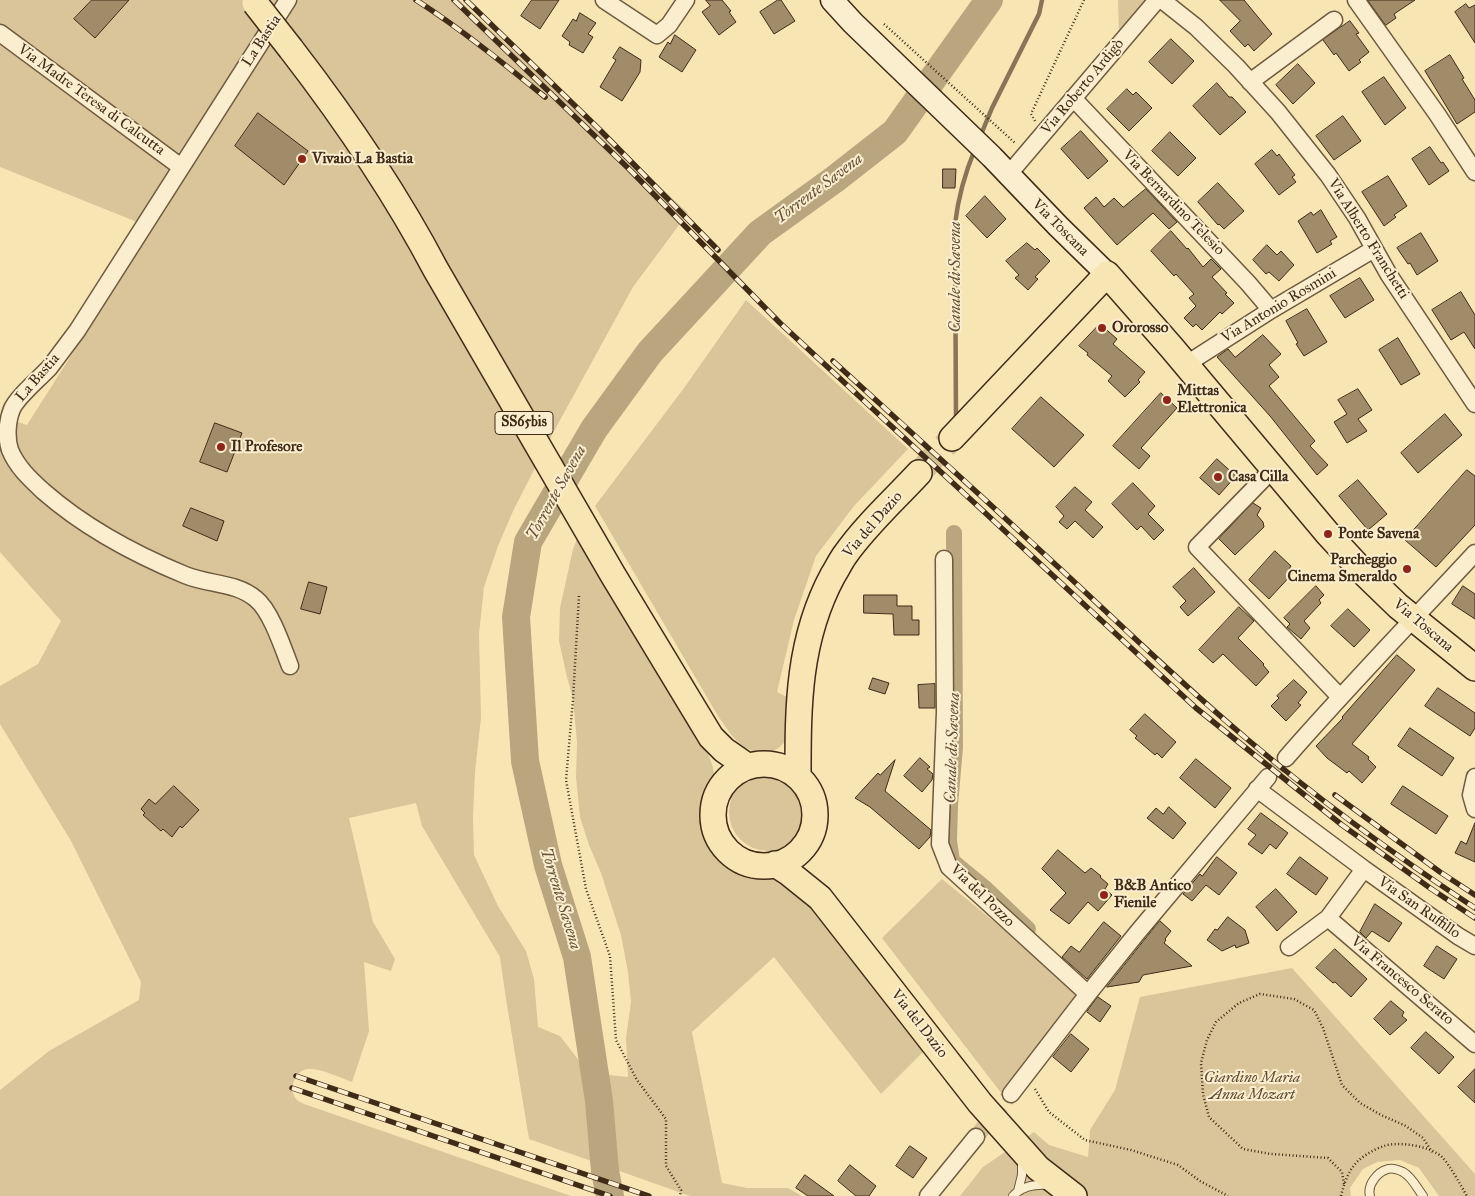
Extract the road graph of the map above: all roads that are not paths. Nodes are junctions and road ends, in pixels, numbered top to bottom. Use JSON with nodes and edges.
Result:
{"nodes":[{"id":1,"x":288,"y":0,"type":"edge"},
{"id":2,"x":604,"y":0,"type":"edge"},
{"id":3,"x":686,"y":0,"type":"edge"},
{"id":4,"x":832,"y":0,"type":"edge"},
{"id":5,"x":1157,"y":0,"type":"edge"},
{"id":6,"x":1162,"y":0,"type":"edge"},
{"id":7,"x":1356,"y":0,"type":"edge"},
{"id":8,"x":254,"y":1,"type":"edge"},
{"id":9,"x":1334,"y":20,"type":"dead end"},
{"id":10,"x":0,"y":33,"type":"edge"},
{"id":11,"x":1250,"y":82,"type":"junction"},
{"id":12,"x":1073,"y":98,"type":"junction"},
{"id":13,"x":182,"y":167,"type":"junction"},
{"id":14,"x":1475,"y":172,"type":"edge"},
{"id":15,"x":1008,"y":175,"type":"junction"},
{"id":16,"x":1374,"y":249,"type":"junction"},
{"id":17,"x":1107,"y":274,"type":"junction"},
{"id":18,"x":1271,"y":310,"type":"junction"},
{"id":19,"x":1185,"y":365,"type":"junction"},
{"id":20,"x":1475,"y":404,"type":"edge"},
{"id":21,"x":952,"y":438,"type":"tunnel mouth"},
{"id":22,"x":1273,"y":469,"type":"junction"},
{"id":23,"x":919,"y":473,"type":"tunnel mouth"},
{"id":24,"x":1475,"y":553,"type":"edge"},
{"id":25,"x":944,"y":559,"type":"dead end"},
{"id":26,"x":1414,"y":620,"type":"junction"},
{"id":27,"x":290,"y":666,"type":"dead end"},
{"id":28,"x":1475,"y":668,"type":"edge"},
{"id":29,"x":1340,"y":697,"type":"junction"},
{"id":30,"x":798,"y":724,"type":"junction"},
{"id":31,"x":711,"y":738,"type":"junction"},
{"id":32,"x":1286,"y":758,"type":"tunnel mouth"},
{"id":33,"x":759,"y":765,"type":"junction"},
{"id":34,"x":798,"y":777,"type":"junction"},
{"id":35,"x":1268,"y":777,"type":"tunnel mouth"},
{"id":36,"x":1475,"y":777,"type":"edge"},
{"id":37,"x":721,"y":788,"type":"junction"},
{"id":38,"x":1257,"y":789,"type":"junction"},
{"id":39,"x":1475,"y":809,"type":"edge"},
{"id":40,"x":806,"y":843,"type":"junction"},
{"id":41,"x":775,"y":864,"type":"junction"},
{"id":42,"x":1364,"y":869,"type":"junction"},
{"id":43,"x":820,"y":898,"type":"junction"},
{"id":44,"x":1331,"y":913,"type":"junction"},
{"id":45,"x":1475,"y":946,"type":"edge"},
{"id":46,"x":1289,"y":947,"type":"dead end"},
{"id":47,"x":1088,"y":994,"type":"junction"},
{"id":48,"x":1475,"y":1044,"type":"edge"},
{"id":49,"x":1011,"y":1094,"type":"tunnel mouth"},
{"id":50,"x":976,"y":1137,"type":"tunnel mouth"},
{"id":51,"x":1021,"y":1149,"type":"junction"},
{"id":52,"x":1068,"y":1191,"type":"edge"},
{"id":53,"x":1016,"y":1194,"type":"edge"},
{"id":54,"x":928,"y":1196,"type":"edge"},
{"id":55,"x":1370,"y":1196,"type":"edge"},
{"id":56,"x":1423,"y":1196,"type":"edge"}],
"edges":[{"from":1,"to":13,"type":"street","name":"La Bastia"},
{"from":2,"to":3,"type":"street"},
{"from":4,"to":15,"type":"main road","name":"Via Toscana"},
{"from":5,"to":12,"type":"street","name":"Via Roberto Ardigò"},
{"from":6,"to":11,"type":"street","name":"Via Alberto Franchetti"},
{"from":7,"to":14,"type":"street"},
{"from":8,"to":31,"type":"main road","number":"SS65bis","bridge":true},
{"from":9,"to":11,"type":"street"},
{"from":10,"to":13,"type":"street","name":"Via Madre Teresa di Calcutta"},
{"from":11,"to":16,"type":"street","name":"Via Alberto Franchetti"},
{"from":12,"to":15,"type":"street","name":"Via Roberto Ardigò"},
{"from":12,"to":18,"type":"street","name":"Via Bernardino Telesio"},
{"from":13,"to":27,"type":"street","name":"La Bastia"},
{"from":15,"to":17,"type":"main road","name":"Via Toscana"},
{"from":16,"to":18,"type":"street","name":"Via Antonio Rosmini"},
{"from":16,"to":20,"type":"street","name":"Via Alberto Franchetti"},
{"from":17,"to":19,"type":"main road","name":"Via Toscana"},
{"from":17,"to":21,"type":"main road"},
{"from":18,"to":19,"type":"street","name":"Via Antonio Rosmini"},
{"from":19,"to":22,"type":"main road","name":"Via Toscana"},
{"from":22,"to":26,"type":"main road","name":"Via Toscana"},
{"from":22,"to":29,"type":"street"},
{"from":23,"to":30,"type":"main road","name":"Via del Dazio"},
{"from":24,"to":26,"type":"street"},
{"from":25,"to":47,"type":"street","name":"Via del Pozzo"},
{"from":26,"to":28,"type":"main road","name":"Via Toscana"},
{"from":26,"to":29,"type":"street"},
{"from":29,"to":32,"type":"street"},
{"from":30,"to":33,"type":"main road","name":"Via del Dazio"},
{"from":30,"to":34,"type":"main road","name":"Via del Dazio"},
{"from":31,"to":33,"type":"main road","number":"SS65bis"},
{"from":31,"to":37,"type":"main road","number":"SS65bis"},
{"from":33,"to":34,"type":"main road","name":"Via del Dazio"},
{"from":33,"to":37,"type":"main road","name":"Via del Dazio"},
{"from":34,"to":40,"type":"main road","name":"Via del Dazio"},
{"from":35,"to":38,"type":"street"},
{"from":36,"to":39,"type":"street"},
{"from":37,"to":41,"type":"main road","name":"Via del Dazio"},
{"from":38,"to":42,"type":"street","name":"Via San Ruffillo"},
{"from":38,"to":47,"type":"street"},
{"from":40,"to":41,"type":"main road","name":"Via del Dazio"},
{"from":40,"to":43,"type":"main road","name":"Via del Dazio"},
{"from":41,"to":43,"type":"main road","name":"Via del Dazio"},
{"from":42,"to":44,"type":"street","name":"Via San Ruffillo"},
{"from":42,"to":45,"type":"street","name":"Via San Ruffillo"},
{"from":43,"to":51,"type":"main road","name":"Via del Dazio"},
{"from":44,"to":46,"type":"street"},
{"from":44,"to":48,"type":"street","name":"Via Francesco Serato"},
{"from":47,"to":49,"type":"street"},
{"from":50,"to":54,"type":"street"},
{"from":51,"to":52,"type":"main road","name":"Via del Dazio"},
{"from":51,"to":53,"type":"lane","name":"Via del Dazio"},
{"from":52,"to":53,"type":"lane","name":"Via del Dazio"},
{"from":55,"to":56,"type":"lane"}]}
